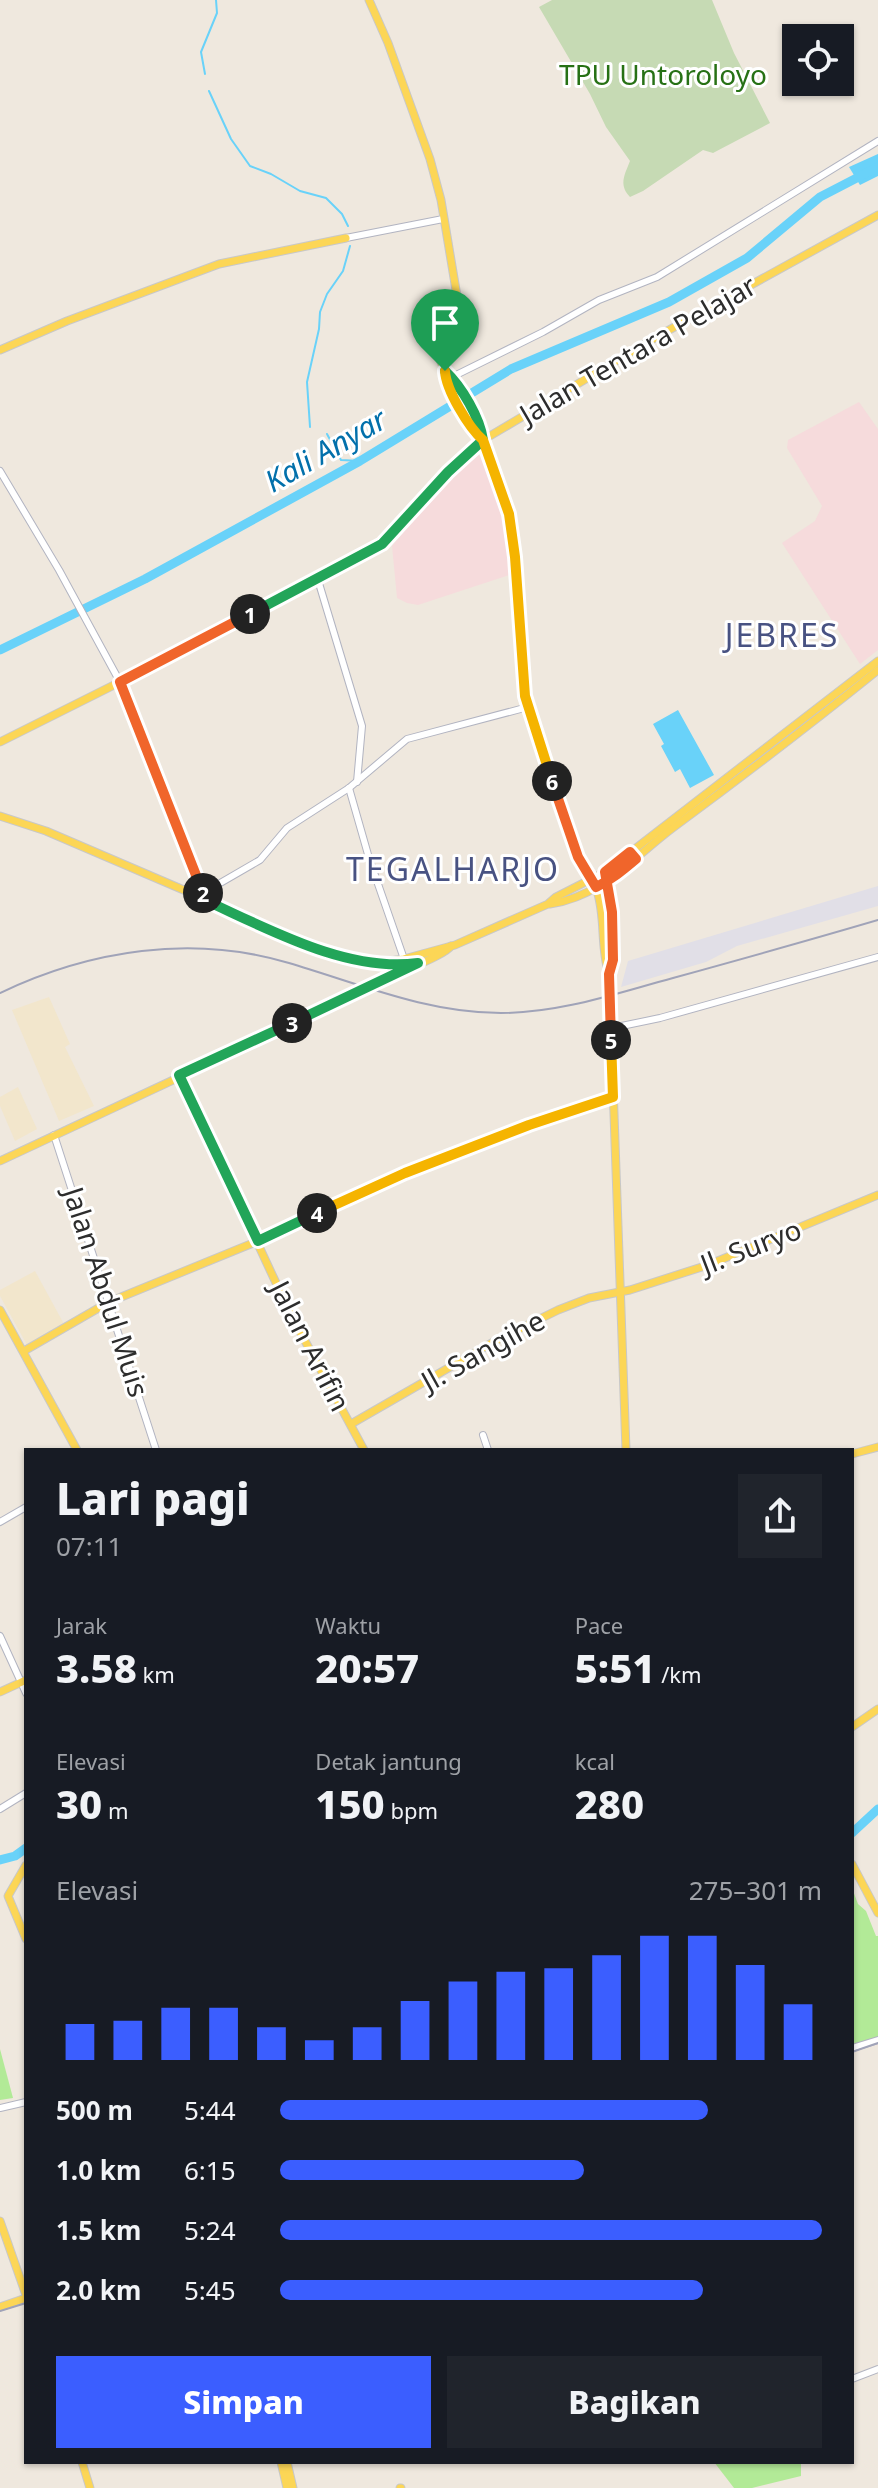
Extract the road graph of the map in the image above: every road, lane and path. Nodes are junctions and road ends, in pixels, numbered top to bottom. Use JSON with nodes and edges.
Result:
{"nodes":[{"id":1,"x":369,"y":0,"type":"edge"},
{"id":2,"x":878,"y":141,"type":"edge"},
{"id":3,"x":878,"y":215,"type":"edge"},
{"id":4,"x":443,"y":219,"type":"junction"},
{"id":5,"x":346,"y":238,"type":"joint"},
{"id":6,"x":0,"y":350,"type":"edge"},
{"id":7,"x":449,"y":379,"type":"junction"},
{"id":8,"x":480,"y":436,"type":"junction"},
{"id":9,"x":0,"y":471,"type":"edge"},
{"id":10,"x":318,"y":580,"type":"junction"},
{"id":11,"x":878,"y":661,"type":"edge"},
{"id":12,"x":870,"y":669,"type":"edge"},
{"id":13,"x":120,"y":682,"type":"junction"},
{"id":14,"x":528,"y":707,"type":"junction"},
{"id":15,"x":0,"y":742,"type":"edge"},
{"id":16,"x":357,"y":782,"type":"junction"},
{"id":17,"x":349,"y":788,"type":"junction"},
{"id":18,"x":0,"y":816,"type":"edge"},
{"id":19,"x":633,"y":856,"type":"junction"},
{"id":20,"x":605,"y":872,"type":"junction"},
{"id":21,"x":608,"y":881,"type":"junction"},
{"id":22,"x":594,"y":883,"type":"junction"},
{"id":23,"x":202,"y":896,"type":"junction"},
{"id":24,"x":613,"y":939,"type":"junction"},
{"id":25,"x":603,"y":940,"type":"junction"},
{"id":26,"x":878,"y":957,"type":"edge"},
{"id":27,"x":404,"y":959,"type":"junction"},
{"id":28,"x":418,"y":959,"type":"junction"},
{"id":29,"x":375,"y":963,"type":"junction"},
{"id":30,"x":609,"y":974,"type":"junction"},
{"id":31,"x":612,"y":1027,"type":"junction"},
{"id":32,"x":179,"y":1075,"type":"junction"},
{"id":33,"x":613,"y":1097,"type":"junction"},
{"id":34,"x":54,"y":1135,"type":"junction"},
{"id":35,"x":0,"y":1161,"type":"edge"},
{"id":36,"x":878,"y":1195,"type":"edge"},
{"id":37,"x":258,"y":1241,"type":"junction"},
{"id":38,"x":621,"y":1291,"type":"junction"},
{"id":39,"x":109,"y":1302,"type":"junction"},
{"id":40,"x":0,"y":1310,"type":"edge"},
{"id":41,"x":24,"y":1351,"type":"junction"},
{"id":42,"x":351,"y":1424,"type":"junction"},
{"id":43,"x":483,"y":1435,"type":"dead end"},
{"id":44,"x":878,"y":1447,"type":"edge"},
{"id":45,"x":76,"y":1448,"type":"edge"},
{"id":46,"x":155,"y":1448,"type":"edge"},
{"id":47,"x":363,"y":1448,"type":"edge"},
{"id":48,"x":487,"y":1448,"type":"edge"},
{"id":49,"x":626,"y":1448,"type":"edge"},
{"id":50,"x":854,"y":1453,"type":"edge"},
{"id":51,"x":24,"y":1508,"type":"edge"},
{"id":52,"x":0,"y":1522,"type":"edge"},
{"id":53,"x":0,"y":1636,"type":"edge"},
{"id":54,"x":23,"y":1681,"type":"edge"},
{"id":55,"x":0,"y":1692,"type":"edge"},
{"id":56,"x":878,"y":1709,"type":"edge"},
{"id":57,"x":854,"y":1726,"type":"edge"},
{"id":58,"x":24,"y":1794,"type":"edge"},
{"id":59,"x":0,"y":1809,"type":"edge"},
{"id":60,"x":24,"y":1868,"type":"edge"},
{"id":61,"x":854,"y":1869,"type":"edge"},
{"id":62,"x":4,"y":1894,"type":"edge"},
{"id":63,"x":878,"y":1913,"type":"edge"},
{"id":64,"x":24,"y":1935,"type":"edge"},
{"id":65,"x":878,"y":2040,"type":"edge"},
{"id":66,"x":854,"y":2047,"type":"edge"},
{"id":67,"x":24,"y":2102,"type":"edge"},
{"id":68,"x":0,"y":2108,"type":"edge"},
{"id":69,"x":0,"y":2221,"type":"edge"},
{"id":70,"x":24,"y":2291,"type":"edge"},
{"id":71,"x":24,"y":2298,"type":"edge"},
{"id":72,"x":0,"y":2307,"type":"edge"},
{"id":73,"x":878,"y":2369,"type":"edge"},
{"id":74,"x":854,"y":2378,"type":"edge"},
{"id":75,"x":83,"y":2464,"type":"edge"},
{"id":76,"x":282,"y":2464,"type":"edge"},
{"id":77,"x":287,"y":2464,"type":"edge"},
{"id":78,"x":90,"y":2488,"type":"edge"},
{"id":79,"x":290,"y":2488,"type":"edge"}],
"edges":[{"from":1,"to":4,"type":"main road"},
{"from":2,"to":7,"type":"street"},
{"from":3,"to":8,"type":"main road","name":"Jalan Tentara Pelajar"},
{"from":4,"to":5,"type":"street"},
{"from":4,"to":7,"type":"main road"},
{"from":5,"to":6,"type":"main road"},
{"from":7,"to":8,"type":"main road"},
{"from":8,"to":10,"type":"main road","name":"Jalan Tentara Pelajar"},
{"from":8,"to":14,"type":"main road"},
{"from":9,"to":13,"type":"street"},
{"from":10,"to":13,"type":"main road","name":"Jalan Tentara Pelajar"},
{"from":10,"to":16,"type":"street"},
{"from":11,"to":12,"type":"main road"},
{"from":12,"to":19,"type":"main road"},
{"from":13,"to":15,"type":"main road","name":"Jalan Tentara Pelajar"},
{"from":13,"to":23,"type":"street"},
{"from":14,"to":16,"type":"street"},
{"from":14,"to":22,"type":"main road"},
{"from":16,"to":17,"type":"street"},
{"from":17,"to":23,"type":"street"},
{"from":17,"to":27,"type":"street"},
{"from":18,"to":23,"type":"main road"},
{"from":19,"to":20,"type":"main road"},
{"from":19,"to":21,"type":"main road"},
{"from":20,"to":21,"type":"main road"},
{"from":20,"to":22,"type":"main road"},
{"from":21,"to":22,"type":"main road"},
{"from":21,"to":24,"type":"main road"},
{"from":22,"to":25,"type":"main road"},
{"from":22,"to":28,"type":"main road"},
{"from":23,"to":29,"type":"main road"},
{"from":24,"to":25,"type":"main road"},
{"from":24,"to":30,"type":"main road"},
{"from":25,"to":30,"type":"main road"},
{"from":26,"to":31,"type":"street"},
{"from":27,"to":28,"type":"main road"},
{"from":27,"to":29,"type":"main road"},
{"from":28,"to":29,"type":"main road"},
{"from":28,"to":32,"type":"main road","bridge":true},
{"from":30,"to":31,"type":"main road"},
{"from":31,"to":33,"type":"main road"},
{"from":32,"to":34,"type":"main road"},
{"from":32,"to":37,"type":"main road","name":"Jalan Arifin"},
{"from":33,"to":37,"type":"main road"},
{"from":33,"to":38,"type":"main road"},
{"from":34,"to":35,"type":"main road"},
{"from":34,"to":39,"type":"street","name":"Jalan Abdul Muis"},
{"from":36,"to":38,"type":"main road","name":"Jl. Suryo"},
{"from":37,"to":39,"type":"main road"},
{"from":37,"to":42,"type":"main road","name":"Jalan Arifin"},
{"from":38,"to":42,"type":"main road","name":"Jl. Sangihe"},
{"from":38,"to":49,"type":"main road"},
{"from":39,"to":41,"type":"main road"},
{"from":39,"to":46,"type":"street","name":"Jalan Abdul Muis"},
{"from":40,"to":41,"type":"main road"},
{"from":41,"to":45,"type":"main road"},
{"from":42,"to":47,"type":"main road","name":"Jalan Arifin"},
{"from":43,"to":48,"type":"street"},
{"from":44,"to":50,"type":"main road"},
{"from":51,"to":52,"type":"street"},
{"from":53,"to":54,"type":"street"},
{"from":54,"to":55,"type":"main road"},
{"from":56,"to":57,"type":"main road"},
{"from":58,"to":59,"type":"street"},
{"from":60,"to":62,"type":"main road"},
{"from":61,"to":63,"type":"main road"},
{"from":62,"to":64,"type":"main road"},
{"from":65,"to":66,"type":"street"},
{"from":67,"to":68,"type":"street"},
{"from":69,"to":70,"type":"main road"},
{"from":71,"to":72,"type":"main road"},
{"from":73,"to":74,"type":"street"},
{"from":75,"to":78,"type":"main road"},
{"from":76,"to":79,"type":"main road"},
{"from":77,"to":79,"type":"main road"}]}
